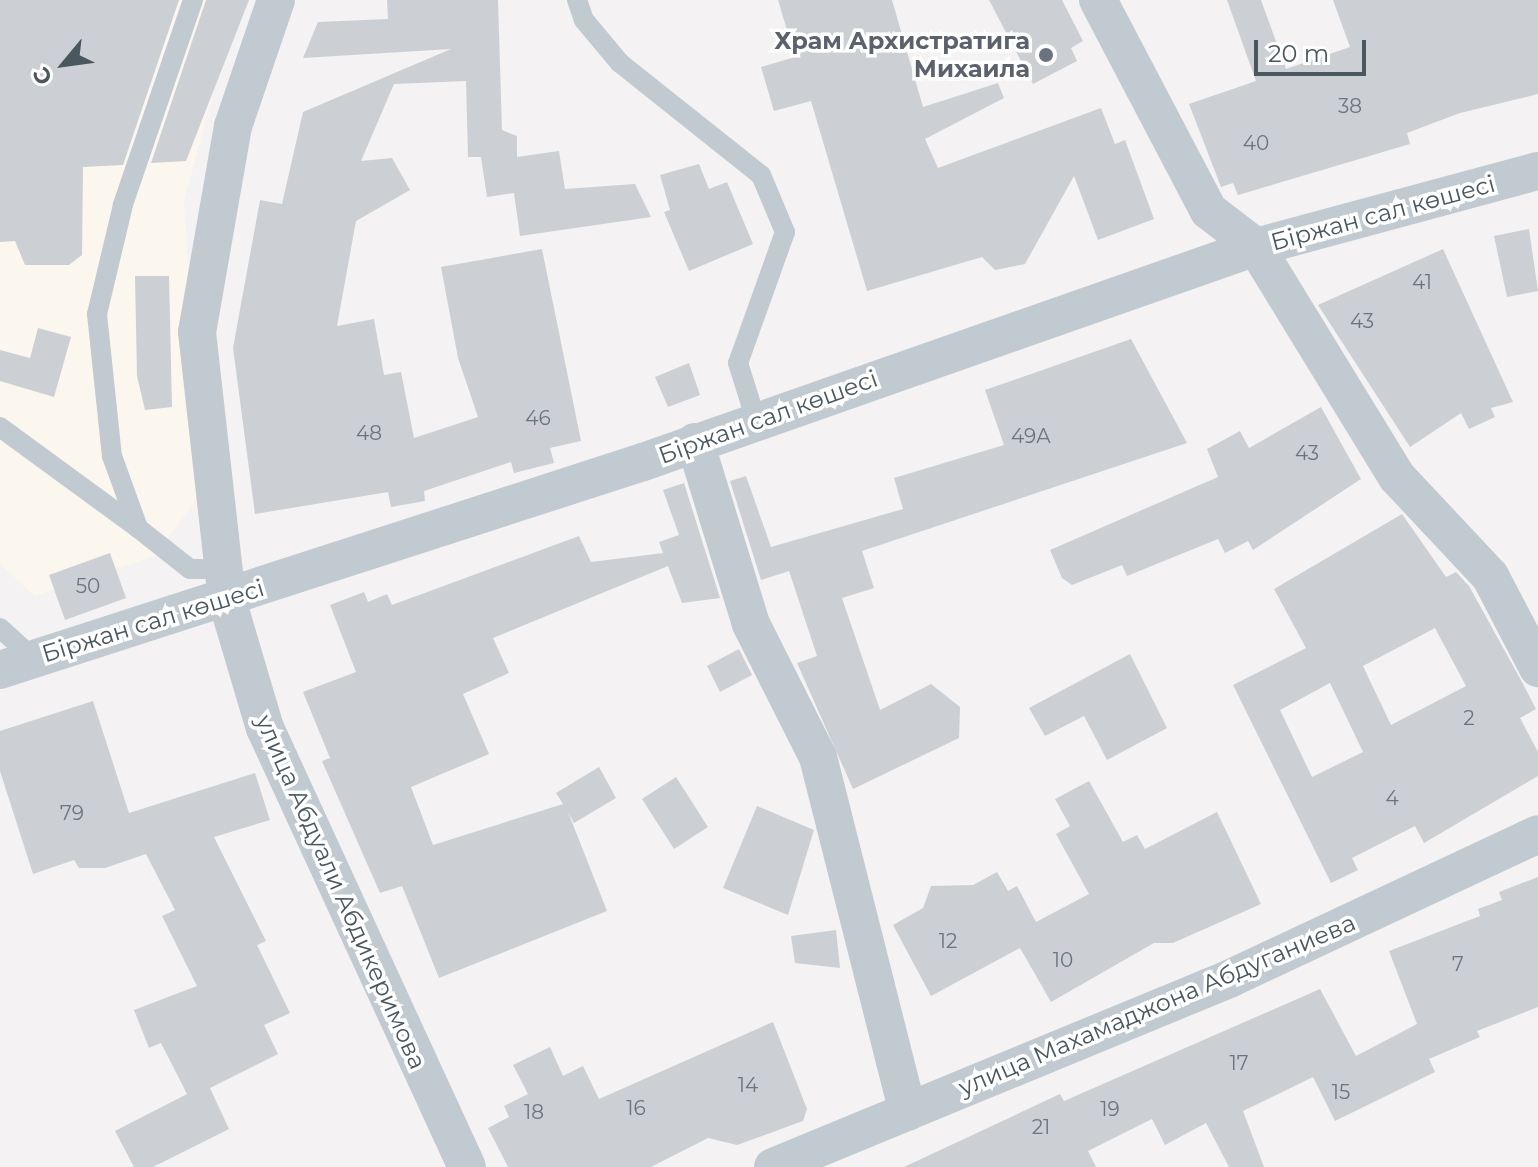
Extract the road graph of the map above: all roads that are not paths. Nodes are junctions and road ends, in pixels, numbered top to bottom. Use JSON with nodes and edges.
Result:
{"nodes":[{"id":1,"x":193,"y":0,"type":"edge"},
{"id":2,"x":276,"y":0,"type":"edge"},
{"id":3,"x":577,"y":0,"type":"edge"},
{"id":4,"x":1098,"y":0,"type":"edge"},
{"id":5,"x":1538,"y":171,"type":"edge"},
{"id":6,"x":1256,"y":247,"type":"junction"},
{"id":7,"x":756,"y":420,"type":"junction"},
{"id":8,"x":0,"y":427,"type":"edge"},
{"id":9,"x":695,"y":442,"type":"junction"},
{"id":10,"x":138,"y":528,"type":"junction"},
{"id":11,"x":225,"y":584,"type":"junction"},
{"id":12,"x":0,"y":628,"type":"edge"},
{"id":13,"x":17,"y":664,"type":"edge"},
{"id":14,"x":1538,"y":668,"type":"edge"},
{"id":15,"x":1538,"y":834,"type":"edge"},
{"id":16,"x":908,"y":1112,"type":"junction"},
{"id":17,"x":467,"y":1167,"type":"edge"},
{"id":18,"x":773,"y":1167,"type":"edge"}],
"edges":[{"from":1,"to":10,"type":"lane"},
{"from":2,"to":11,"type":"street","name":"улица Абдуали Абдикеримова"},
{"from":3,"to":7,"type":"lane"},
{"from":4,"to":6,"type":"street"},
{"from":5,"to":6,"type":"street","name":"Біржан сал көшесі"},
{"from":6,"to":7,"type":"street","name":"Біржан сал көшесі"},
{"from":6,"to":14,"type":"street"},
{"from":7,"to":9,"type":"street","name":"Біржан сал көшесі"},
{"from":8,"to":10,"type":"lane"},
{"from":9,"to":11,"type":"street","name":"Біржан сал көшесі"},
{"from":9,"to":16,"type":"street"},
{"from":10,"to":11,"type":"lane"},
{"from":11,"to":13,"type":"street","name":"Біржан сал көшесі"},
{"from":11,"to":17,"type":"street","name":"улица Абдуали Абдикеримова"},
{"from":12,"to":13,"type":"lane"},
{"from":15,"to":16,"type":"street","name":"улица Махамаджона Абдуганиева"},
{"from":16,"to":18,"type":"street","name":"улица Махамаджона Абдуганиева"}]}
